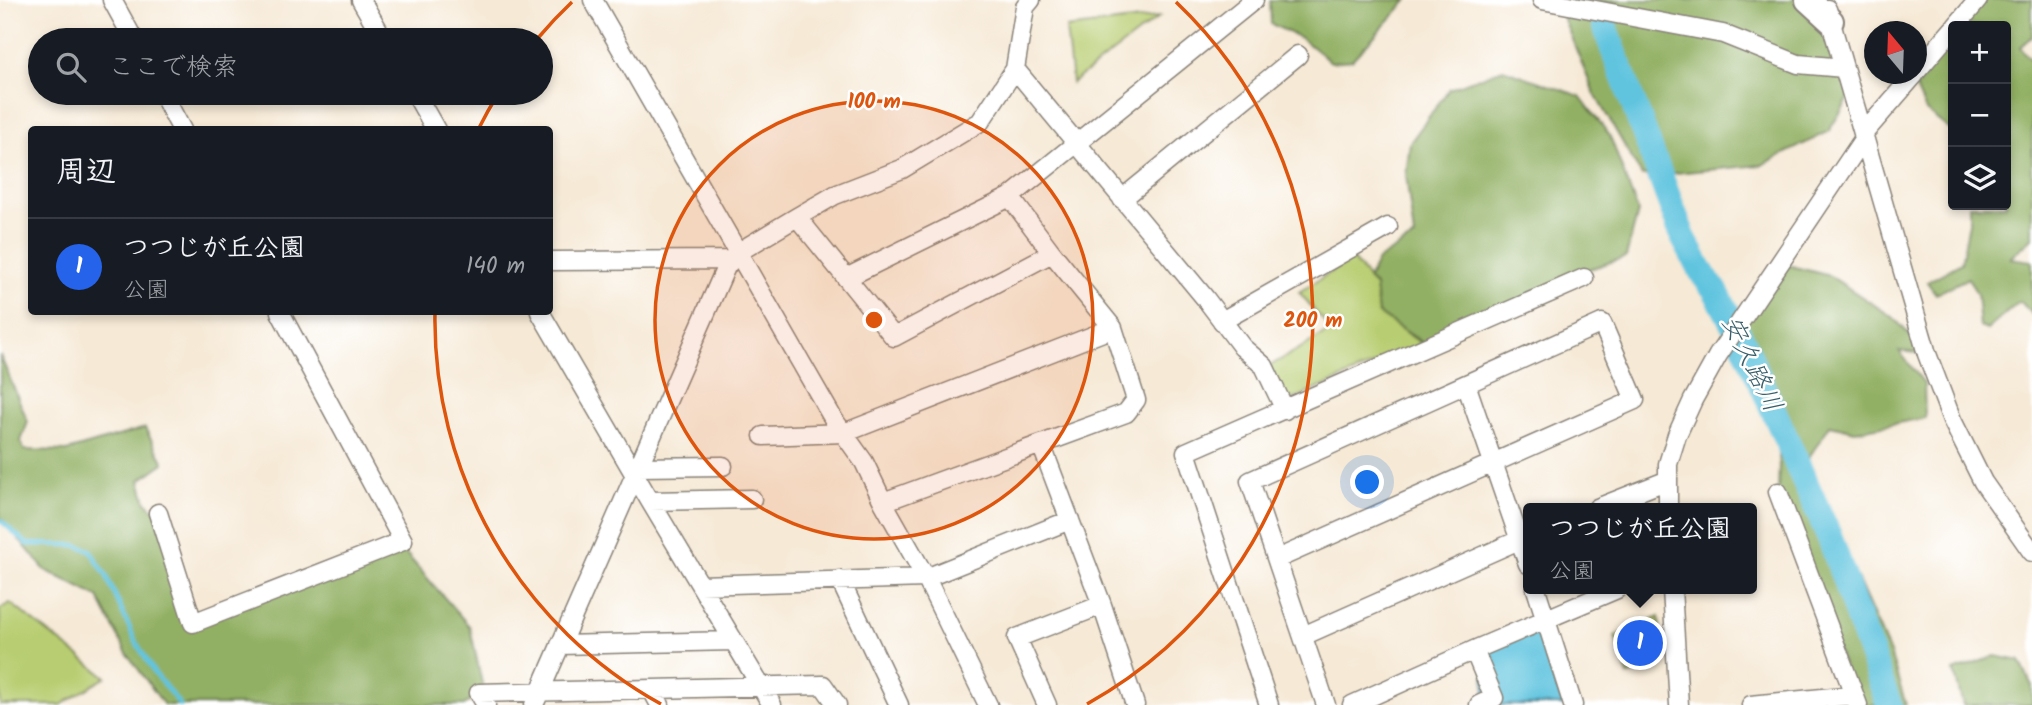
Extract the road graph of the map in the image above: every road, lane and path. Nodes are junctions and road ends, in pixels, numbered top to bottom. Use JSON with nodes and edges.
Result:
{"nodes":[{"id":1,"x":112,"y":0,"type":"edge"},
{"id":2,"x":361,"y":0,"type":"edge"},
{"id":3,"x":593,"y":0,"type":"edge"},
{"id":4,"x":1031,"y":0,"type":"edge"},
{"id":5,"x":1254,"y":0,"type":"edge"},
{"id":6,"x":1542,"y":0,"type":"edge"},
{"id":7,"x":1808,"y":0,"type":"edge"},
{"id":8,"x":1979,"y":0,"type":"edge"},
{"id":9,"x":1828,"y":11,"type":"edge"},
{"id":10,"x":1960,"y":21,"type":"edge"},
{"id":11,"x":127,"y":28,"type":"edge"},
{"id":12,"x":377,"y":28,"type":"edge"},
{"id":13,"x":1948,"y":35,"type":"edge"},
{"id":14,"x":1298,"y":55,"type":"dead end"},
{"id":15,"x":1927,"y":60,"type":"edge"},
{"id":16,"x":1844,"y":68,"type":"junction"},
{"id":17,"x":1015,"y":69,"type":"junction"},
{"id":18,"x":1907,"y":84,"type":"edge"},
{"id":19,"x":168,"y":105,"type":"edge"},
{"id":20,"x":422,"y":105,"type":"edge"},
{"id":21,"x":180,"y":126,"type":"edge"},
{"id":22,"x":434,"y":126,"type":"edge"},
{"id":23,"x":1864,"y":136,"type":"junction"},
{"id":24,"x":1076,"y":142,"type":"junction"},
{"id":25,"x":1010,"y":197,"type":"junction"},
{"id":26,"x":1122,"y":199,"type":"junction"},
{"id":27,"x":797,"y":216,"type":"junction"},
{"id":28,"x":1388,"y":227,"type":"dead end"},
{"id":29,"x":1052,"y":253,"type":"junction"},
{"id":30,"x":734,"y":256,"type":"junction"},
{"id":31,"x":553,"y":261,"type":"edge"},
{"id":32,"x":846,"y":278,"type":"junction"},
{"id":33,"x":1584,"y":278,"type":"dead end"},
{"id":34,"x":282,"y":315,"type":"edge"},
{"id":35,"x":542,"y":315,"type":"edge"},
{"id":36,"x":1222,"y":321,"type":"junction"},
{"id":37,"x":1113,"y":328,"type":"junction"},
{"id":38,"x":1466,"y":384,"type":"junction"},
{"id":39,"x":1285,"y":410,"type":"junction"},
{"id":40,"x":844,"y":433,"type":"junction"},
{"id":41,"x":763,"y":436,"type":"dead end"},
{"id":42,"x":1041,"y":444,"type":"junction"},
{"id":43,"x":1494,"y":463,"type":"junction"},
{"id":44,"x":723,"y":466,"type":"dead end"},
{"id":45,"x":636,"y":470,"type":"junction"},
{"id":46,"x":1668,"y":480,"type":"junction"},
{"id":47,"x":1778,"y":492,"type":"dead end"},
{"id":48,"x":752,"y":499,"type":"dead end"},
{"id":49,"x":650,"y":501,"type":"junction"},
{"id":50,"x":883,"y":502,"type":"junction"},
{"id":51,"x":1610,"y":503,"type":"edge"},
{"id":52,"x":1668,"y":503,"type":"edge"},
{"id":53,"x":158,"y":513,"type":"dead end"},
{"id":54,"x":1070,"y":520,"type":"junction"},
{"id":55,"x":1523,"y":536,"type":"edge"},
{"id":56,"x":1523,"y":538,"type":"edge"},
{"id":57,"x":2032,"y":552,"type":"edge"},
{"id":58,"x":1277,"y":559,"type":"junction"},
{"id":59,"x":926,"y":578,"type":"junction"},
{"id":60,"x":840,"y":580,"type":"junction"},
{"id":61,"x":700,"y":585,"type":"junction"},
{"id":62,"x":1538,"y":594,"type":"edge"},
{"id":63,"x":1605,"y":594,"type":"edge"},
{"id":64,"x":1672,"y":594,"type":"edge"},
{"id":65,"x":1102,"y":605,"type":"junction"},
{"id":66,"x":1546,"y":619,"type":"junction"},
{"id":67,"x":1303,"y":636,"type":"junction"},
{"id":68,"x":733,"y":640,"type":"junction"},
{"id":69,"x":560,"y":645,"type":"junction"},
{"id":70,"x":1474,"y":649,"type":"junction"},
{"id":71,"x":760,"y":687,"type":"junction"},
{"id":72,"x":656,"y":697,"type":"edge"},
{"id":73,"x":613,"y":698,"type":"edge"},
{"id":74,"x":536,"y":699,"type":"edge"},
{"id":75,"x":1856,"y":700,"type":"edge"},
{"id":76,"x":486,"y":705,"type":"edge"},
{"id":77,"x":772,"y":705,"type":"edge"},
{"id":78,"x":836,"y":705,"type":"edge"},
{"id":79,"x":899,"y":705,"type":"edge"},
{"id":80,"x":988,"y":705,"type":"edge"},
{"id":81,"x":1048,"y":705,"type":"edge"},
{"id":82,"x":1135,"y":705,"type":"edge"},
{"id":83,"x":1269,"y":705,"type":"edge"},
{"id":84,"x":1326,"y":705,"type":"edge"},
{"id":85,"x":1352,"y":705,"type":"edge"},
{"id":86,"x":1479,"y":705,"type":"edge"},
{"id":87,"x":1573,"y":705,"type":"edge"},
{"id":88,"x":1679,"y":705,"type":"edge"},
{"id":89,"x":1751,"y":705,"type":"edge"}],
"edges":[{"from":1,"to":11,"type":"street"},
{"from":2,"to":12,"type":"street"},
{"from":3,"to":30,"type":"street"},
{"from":4,"to":17,"type":"street"},
{"from":5,"to":24,"type":"street"},
{"from":6,"to":16,"type":"street"},
{"from":7,"to":9,"type":"highway"},
{"from":8,"to":10,"type":"street"},
{"from":9,"to":16,"type":"street"},
{"from":13,"to":15,"type":"street"},
{"from":14,"to":26,"type":"street"},
{"from":16,"to":23,"type":"street"},
{"from":17,"to":24,"type":"street"},
{"from":17,"to":27,"type":"street"},
{"from":18,"to":23,"type":"street"},
{"from":19,"to":21,"type":"street"},
{"from":20,"to":22,"type":"street"},
{"from":23,"to":46,"type":"street"},
{"from":23,"to":57,"type":"street"},
{"from":24,"to":25,"type":"street"},
{"from":24,"to":26,"type":"street"},
{"from":25,"to":29,"type":"street"},
{"from":25,"to":32,"type":"street"},
{"from":26,"to":36,"type":"street"},
{"from":27,"to":30,"type":"street"},
{"from":27,"to":32,"type":"street"},
{"from":28,"to":36,"type":"street"},
{"from":29,"to":32,"type":"street"},
{"from":29,"to":37,"type":"street"},
{"from":30,"to":31,"type":"street"},
{"from":30,"to":40,"type":"street"},
{"from":30,"to":45,"type":"street"},
{"from":33,"to":39,"type":"street"},
{"from":34,"to":53,"type":"street"},
{"from":35,"to":45,"type":"street"},
{"from":36,"to":39,"type":"street"},
{"from":37,"to":40,"type":"street"},
{"from":37,"to":42,"type":"street"},
{"from":38,"to":43,"type":"street"},
{"from":38,"to":43,"type":"street"},
{"from":38,"to":58,"type":"street"},
{"from":39,"to":83,"type":"street"},
{"from":40,"to":41,"type":"street"},
{"from":40,"to":50,"type":"street"},
{"from":42,"to":50,"type":"street"},
{"from":42,"to":54,"type":"street"},
{"from":43,"to":55,"type":"street"},
{"from":43,"to":58,"type":"street"},
{"from":44,"to":45,"type":"street"},
{"from":45,"to":49,"type":"street"},
{"from":45,"to":69,"type":"street"},
{"from":46,"to":51,"type":"street"},
{"from":46,"to":52,"type":"street"},
{"from":47,"to":75,"type":"street"},
{"from":48,"to":49,"type":"street"},
{"from":49,"to":61,"type":"street"},
{"from":50,"to":59,"type":"street"},
{"from":54,"to":59,"type":"street"},
{"from":54,"to":65,"type":"street"},
{"from":56,"to":67,"type":"street"},
{"from":58,"to":67,"type":"street"},
{"from":59,"to":60,"type":"street"},
{"from":59,"to":80,"type":"street"},
{"from":60,"to":61,"type":"street"},
{"from":60,"to":79,"type":"street"},
{"from":61,"to":68,"type":"street"},
{"from":62,"to":66,"type":"street"},
{"from":63,"to":66,"type":"street"},
{"from":64,"to":88,"type":"street"},
{"from":65,"to":81,"type":"street"},
{"from":65,"to":82,"type":"street"},
{"from":66,"to":70,"type":"street"},
{"from":66,"to":87,"type":"street"},
{"from":67,"to":84,"type":"street"},
{"from":68,"to":69,"type":"street"},
{"from":68,"to":71,"type":"street"},
{"from":69,"to":74,"type":"street"},
{"from":70,"to":85,"type":"street"},
{"from":70,"to":86,"type":"street"},
{"from":71,"to":72,"type":"street"},
{"from":71,"to":77,"type":"street"},
{"from":71,"to":78,"type":"street"},
{"from":72,"to":73,"type":"street"},
{"from":73,"to":74,"type":"street"},
{"from":74,"to":76,"type":"street"},
{"from":75,"to":89,"type":"street"}]}
